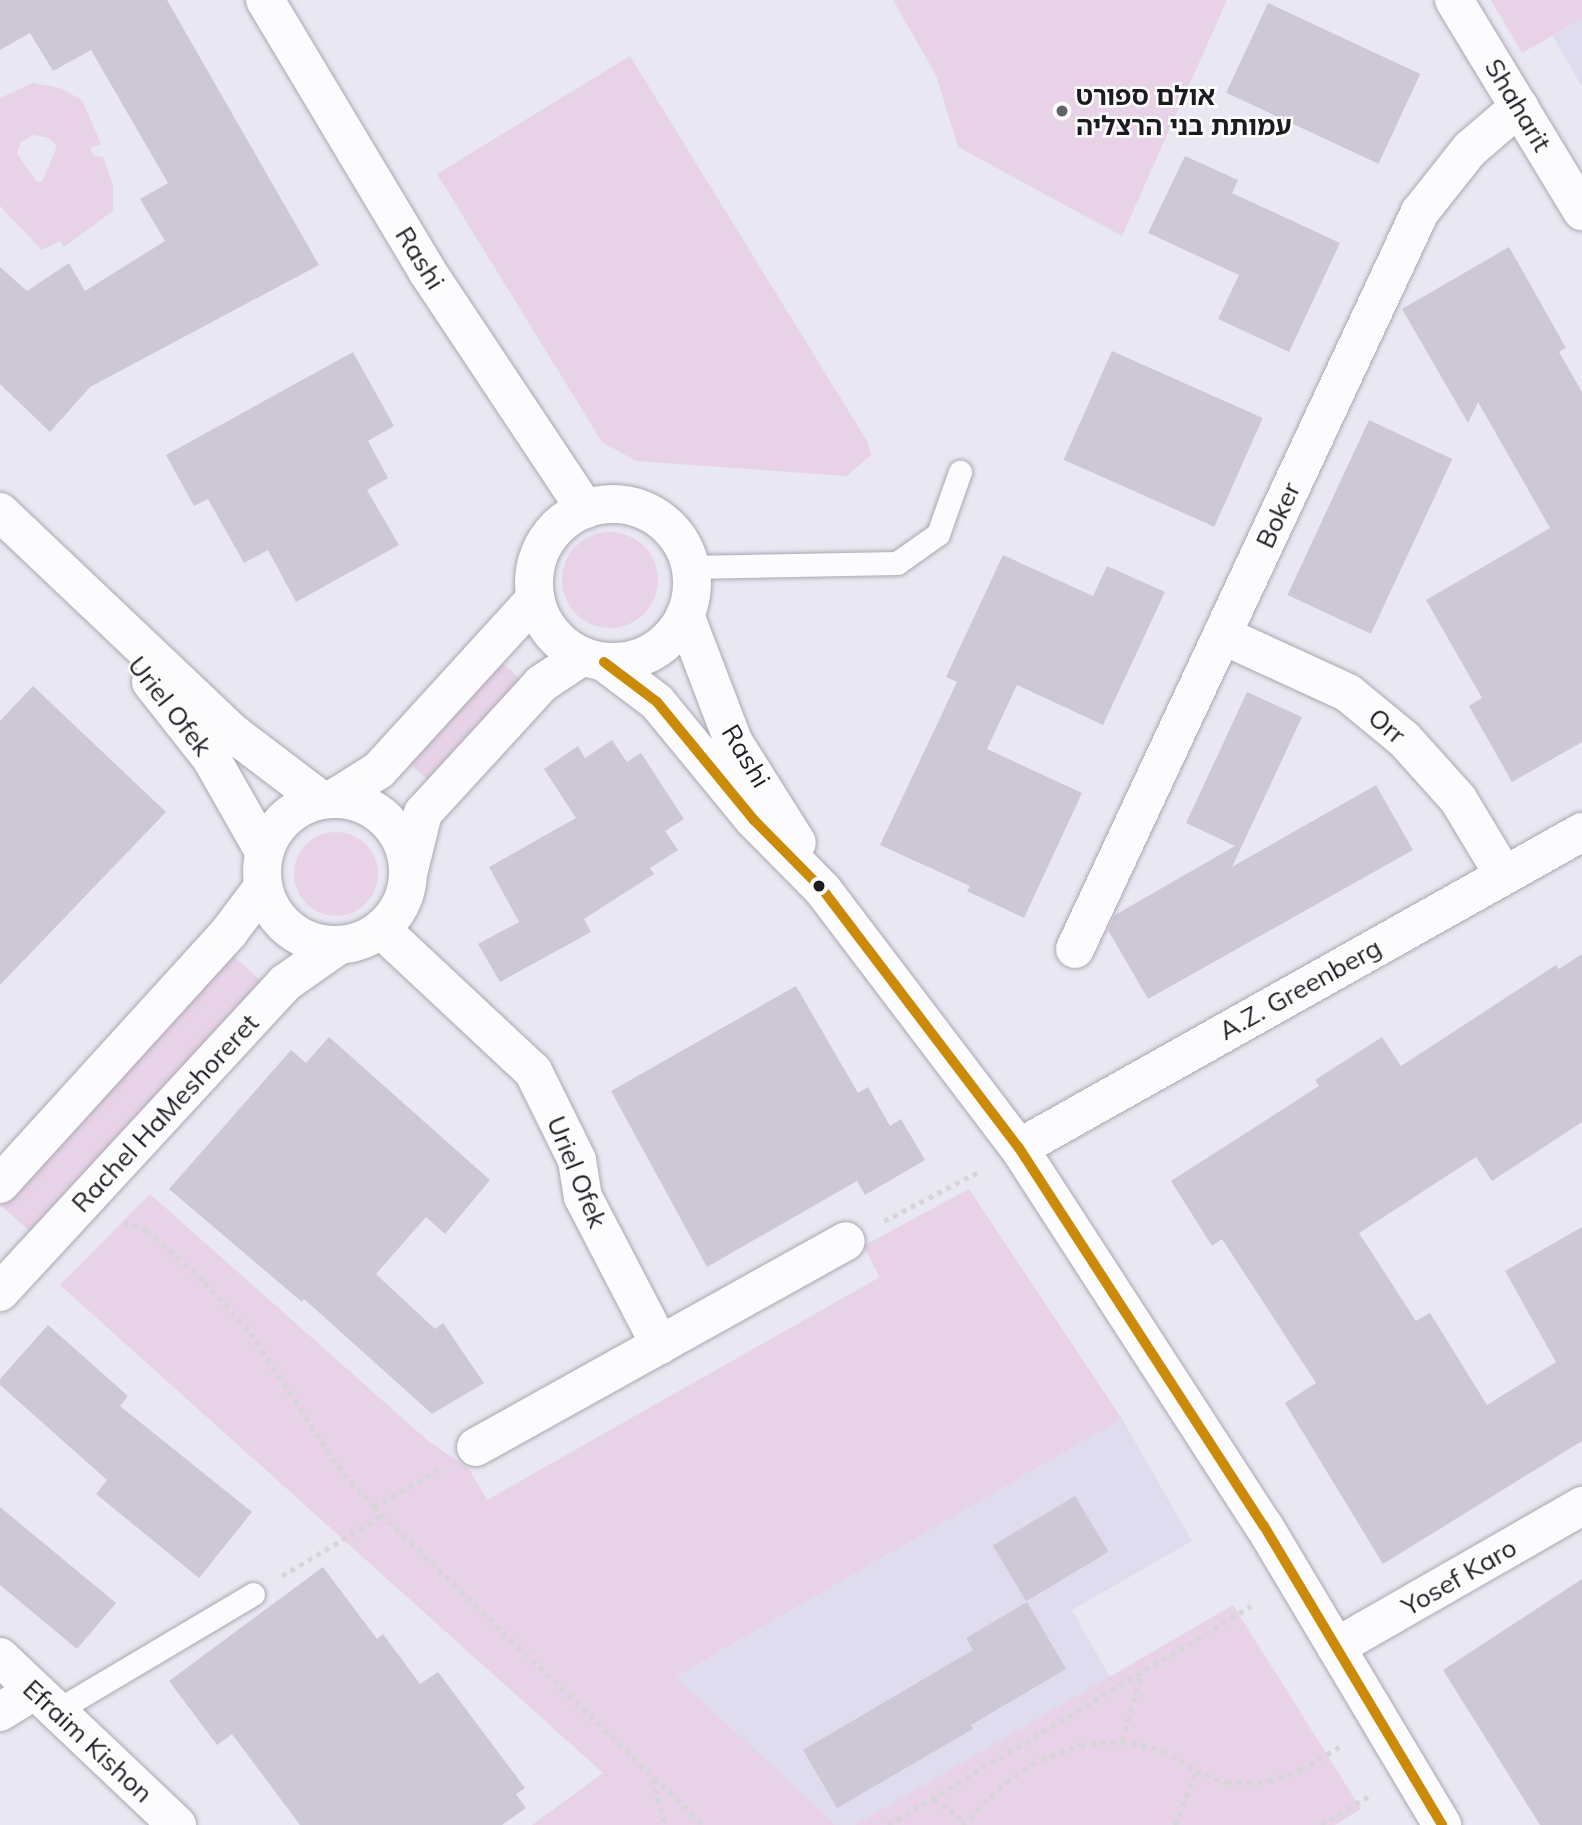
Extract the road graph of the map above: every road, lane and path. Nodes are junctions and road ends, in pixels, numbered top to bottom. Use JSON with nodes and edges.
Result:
{"nodes":[{"id":1,"x":1454,"y":0,"type":"edge"},
{"id":2,"x":272,"y":6,"type":"edge"},
{"id":3,"x":1519,"y":107,"type":"junction"},
{"id":4,"x":1582,"y":211,"type":"edge"},
{"id":5,"x":960,"y":472,"type":"dead end"},
{"id":6,"x":585,"y":509,"type":"junction"},
{"id":7,"x":0,"y":512,"type":"edge"},
{"id":8,"x":690,"y":566,"type":"junction"},
{"id":9,"x":61,"y":568,"type":"junction"},
{"id":10,"x":535,"y":599,"type":"junction"},
{"id":11,"x":685,"y":615,"type":"junction"},
{"id":12,"x":1222,"y":635,"type":"junction"},
{"id":13,"x":593,"y":659,"type":"junction"},
{"id":14,"x":327,"y":799,"type":"junction"},
{"id":15,"x":1582,"y":832,"type":"edge"},
{"id":16,"x":264,"y":870,"type":"junction"},
{"id":17,"x":409,"y":870,"type":"junction"},
{"id":18,"x":1503,"y":874,"type":"junction"},
{"id":19,"x":823,"y":890,"type":"junction"},
{"id":20,"x":381,"y":929,"type":"junction"},
{"id":21,"x":339,"y":945,"type":"junction"},
{"id":22,"x":1075,"y":949,"type":"dead end"},
{"id":23,"x":1019,"y":1148,"type":"junction"},
{"id":24,"x":0,"y":1184,"type":"edge"},
{"id":25,"x":77,"y":1208,"type":"junction"},
{"id":26,"x":846,"y":1241,"type":"joint"},
{"id":27,"x":0,"y":1292,"type":"edge"},
{"id":28,"x":660,"y":1345,"type":"junction"},
{"id":29,"x":476,"y":1447,"type":"joint"},
{"id":30,"x":1582,"y":1506,"type":"edge"},
{"id":31,"x":374,"y":1507,"type":"junction"},
{"id":32,"x":383,"y":1515,"type":"junction"},
{"id":33,"x":253,"y":1594,"type":"joint"},
{"id":34,"x":1251,"y":1606,"type":"dead end"},
{"id":35,"x":1336,"y":1647,"type":"junction"},
{"id":36,"x":0,"y":1657,"type":"edge"},
{"id":37,"x":1142,"y":1674,"type":"junction"},
{"id":38,"x":45,"y":1701,"type":"junction"},
{"id":39,"x":0,"y":1712,"type":"edge"},
{"id":40,"x":1122,"y":1741,"type":"junction"},
{"id":41,"x":1341,"y":1746,"type":"dead end"},
{"id":42,"x":1196,"y":1771,"type":"junction"},
{"id":43,"x":652,"y":1778,"type":"junction"},
{"id":44,"x":1372,"y":1794,"type":"dead end"},
{"id":45,"x":934,"y":1798,"type":"junction"},
{"id":46,"x":964,"y":1823,"type":"edge"},
{"id":47,"x":177,"y":1825,"type":"edge"},
{"id":48,"x":665,"y":1825,"type":"edge"},
{"id":49,"x":703,"y":1825,"type":"edge"},
{"id":50,"x":888,"y":1825,"type":"edge"},
{"id":51,"x":1175,"y":1825,"type":"edge"},
{"id":52,"x":1321,"y":1825,"type":"edge"},
{"id":53,"x":1442,"y":1825,"type":"edge"}],
"edges":[{"from":1,"to":3,"type":"street","name":"Shaharit"},
{"from":2,"to":6,"type":"street","name":"Rashi"},
{"from":3,"to":4,"type":"street","name":"Shaharit"},
{"from":3,"to":12,"type":"street","name":"Boker"},
{"from":5,"to":8,"type":"lane"},
{"from":6,"to":8,"type":"street"},
{"from":6,"to":10,"type":"street"},
{"from":7,"to":9,"type":"street","name":"Uriel Ofek"},
{"from":8,"to":11,"type":"street"},
{"from":9,"to":14,"type":"street","name":"Uriel Ofek"},
{"from":9,"to":16,"type":"street","name":"Uriel Ofek"},
{"from":10,"to":13,"type":"street"},
{"from":10,"to":14,"type":"street"},
{"from":11,"to":13,"type":"street"},
{"from":11,"to":19,"type":"street","name":"Rashi"},
{"from":12,"to":18,"type":"street","name":"Orr"},
{"from":12,"to":22,"type":"street","name":"Boker"},
{"from":13,"to":17,"type":"street"},
{"from":13,"to":19,"type":"street","name":"Rashi"},
{"from":14,"to":16,"type":"street"},
{"from":14,"to":17,"type":"street"},
{"from":15,"to":18,"type":"street","name":"A.Z. Greenberg"},
{"from":16,"to":21,"type":"street"},
{"from":16,"to":24,"type":"street"},
{"from":17,"to":20,"type":"street"},
{"from":18,"to":23,"type":"street","name":"A.Z. Greenberg"},
{"from":19,"to":23,"type":"street","name":"Rashi"},
{"from":20,"to":21,"type":"street"},
{"from":20,"to":28,"type":"street","name":"Uriel Ofek"},
{"from":21,"to":25,"type":"street","name":"Rachel HaMeshoreret"},
{"from":23,"to":26,"type":"path"},
{"from":23,"to":35,"type":"street","name":"Rashi"},
{"from":25,"to":27,"type":"street","name":"Rachel HaMeshoreret"},
{"from":25,"to":31,"type":"path"},
{"from":26,"to":28,"type":"street"},
{"from":28,"to":29,"type":"street"},
{"from":29,"to":31,"type":"path"},
{"from":30,"to":35,"type":"street","name":"Yosef Karo"},
{"from":31,"to":32,"type":"path"},
{"from":32,"to":33,"type":"path"},
{"from":32,"to":43,"type":"path"},
{"from":33,"to":38,"type":"lane"},
{"from":34,"to":37,"type":"path"},
{"from":35,"to":53,"type":"street","name":"Rashi"},
{"from":36,"to":38,"type":"street","name":"Efraim Kishon"},
{"from":37,"to":40,"type":"path"},
{"from":37,"to":45,"type":"path"},
{"from":38,"to":39,"type":"street"},
{"from":38,"to":47,"type":"street","name":"Efraim Kishon"},
{"from":40,"to":42,"type":"path"},
{"from":40,"to":46,"type":"path"},
{"from":41,"to":42,"type":"path"},
{"from":42,"to":51,"type":"path"},
{"from":43,"to":48,"type":"path"},
{"from":43,"to":49,"type":"path"},
{"from":44,"to":52,"type":"path"},
{"from":45,"to":46,"type":"path"},
{"from":45,"to":50,"type":"path"}]}
